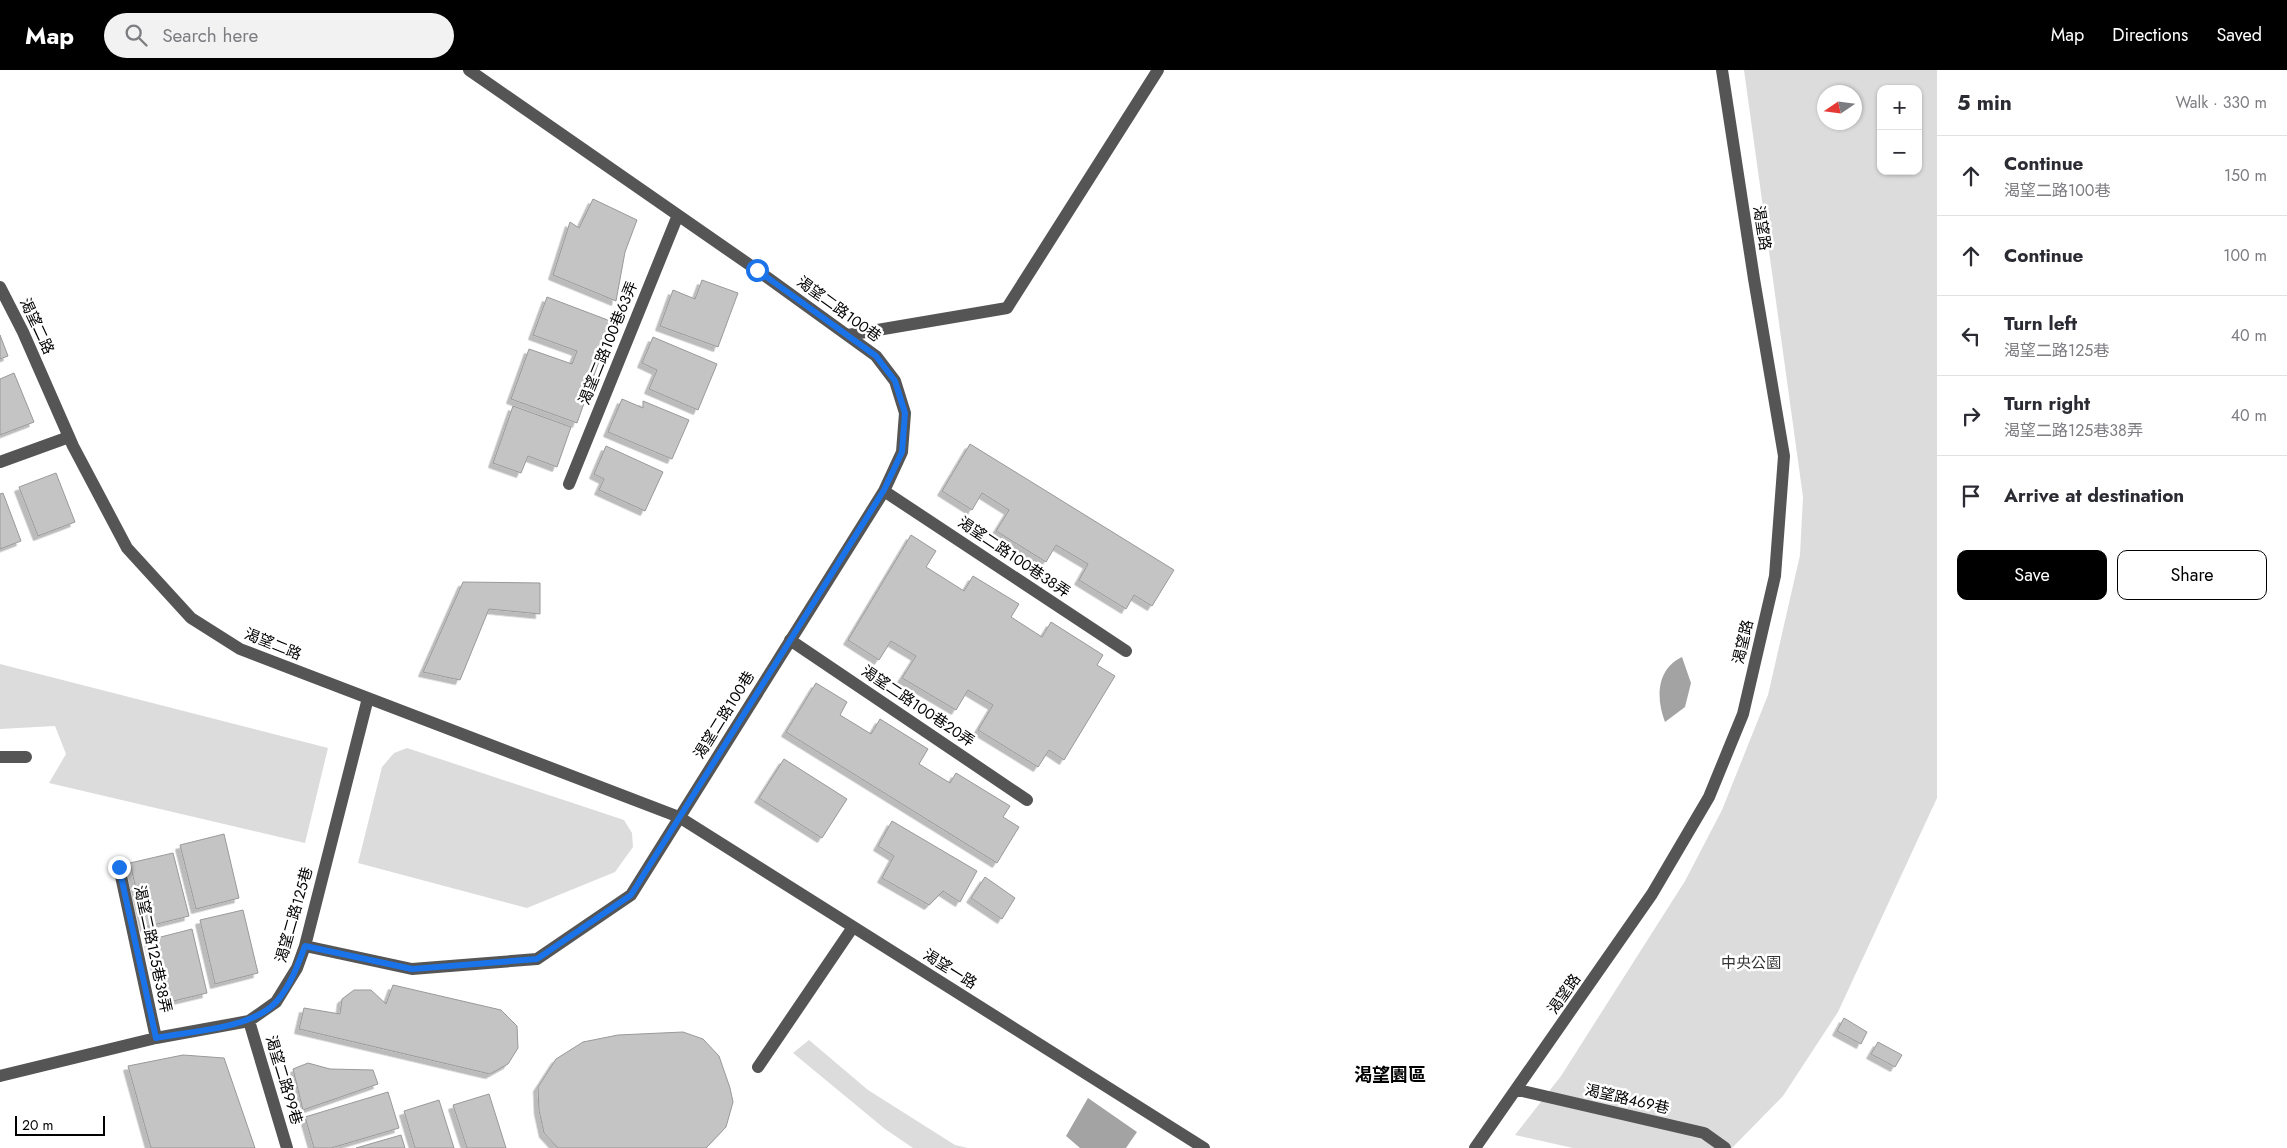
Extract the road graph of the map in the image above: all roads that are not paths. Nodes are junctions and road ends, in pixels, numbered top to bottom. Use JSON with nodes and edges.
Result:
{"nodes":[{"id":1,"x":469,"y":70,"type":"edge"},
{"id":2,"x":1158,"y":70,"type":"edge"},
{"id":3,"x":1722,"y":70,"type":"edge"},
{"id":4,"x":678,"y":215,"type":"junction"},
{"id":5,"x":0,"y":287,"type":"edge"},
{"id":6,"x":848,"y":335,"type":"junction"},
{"id":7,"x":69,"y":437,"type":"junction"},
{"id":8,"x":0,"y":462,"type":"edge"},
{"id":9,"x":569,"y":484,"type":"dead end"},
{"id":10,"x":884,"y":490,"type":"junction"},
{"id":11,"x":790,"y":640,"type":"junction"},
{"id":12,"x":1126,"y":651,"type":"dead end"},
{"id":13,"x":368,"y":698,"type":"junction"},
{"id":14,"x":0,"y":756,"type":"edge"},
{"id":15,"x":26,"y":757,"type":"dead end"},
{"id":16,"x":1027,"y":800,"type":"dead end"},
{"id":17,"x":679,"y":816,"type":"junction"},
{"id":18,"x":119,"y":867,"type":"dead end"},
{"id":19,"x":854,"y":926,"type":"junction"},
{"id":20,"x":305,"y":946,"type":"junction"},
{"id":21,"x":249,"y":1021,"type":"junction"},
{"id":22,"x":156,"y":1038,"type":"junction"},
{"id":23,"x":758,"y":1067,"type":"dead end"},
{"id":24,"x":0,"y":1076,"type":"edge"},
{"id":25,"x":1518,"y":1090,"type":"junction"},
{"id":26,"x":287,"y":1148,"type":"edge"},
{"id":27,"x":1204,"y":1148,"type":"edge"},
{"id":28,"x":1474,"y":1148,"type":"edge"},
{"id":29,"x":1725,"y":1148,"type":"edge"}],
"edges":[{"from":1,"to":4,"type":"street","name":"渴望二路100巷"},
{"from":2,"to":6,"type":"street"},
{"from":3,"to":25,"type":"street","name":"渴望路"},
{"from":4,"to":6,"type":"street","name":"渴望二路100巷"},
{"from":4,"to":9,"type":"street","name":"渴望二路100巷63弄"},
{"from":5,"to":7,"type":"street","name":"渴望二路"},
{"from":6,"to":10,"type":"street","name":"渴望二路100巷"},
{"from":7,"to":8,"type":"street"},
{"from":7,"to":13,"type":"street","name":"渴望二路"},
{"from":10,"to":11,"type":"street","name":"渴望二路100巷"},
{"from":10,"to":12,"type":"street","name":"渴望二路100巷38弄"},
{"from":11,"to":16,"type":"street","name":"渴望二路100巷20弄"},
{"from":11,"to":17,"type":"street","name":"渴望二路100巷"},
{"from":13,"to":17,"type":"street","name":"渴望二路"},
{"from":13,"to":20,"type":"street","name":"渴望二路125巷"},
{"from":14,"to":15,"type":"street"},
{"from":17,"to":19,"type":"street","name":"渴望一路"},
{"from":17,"to":20,"type":"street","name":"渴望二路100巷"},
{"from":18,"to":22,"type":"street","name":"渴望二路125巷38弄"},
{"from":19,"to":23,"type":"street"},
{"from":19,"to":27,"type":"street","name":"渴望一路"},
{"from":20,"to":21,"type":"street","name":"渴望二路125巷"},
{"from":21,"to":22,"type":"street","name":"渴望二路125巷"},
{"from":21,"to":26,"type":"street","name":"渴望二路99巷"},
{"from":22,"to":24,"type":"street","name":"渴望二路125巷"},
{"from":25,"to":28,"type":"street","name":"渴望路"},
{"from":25,"to":29,"type":"street","name":"渴望路469巷"}]}
